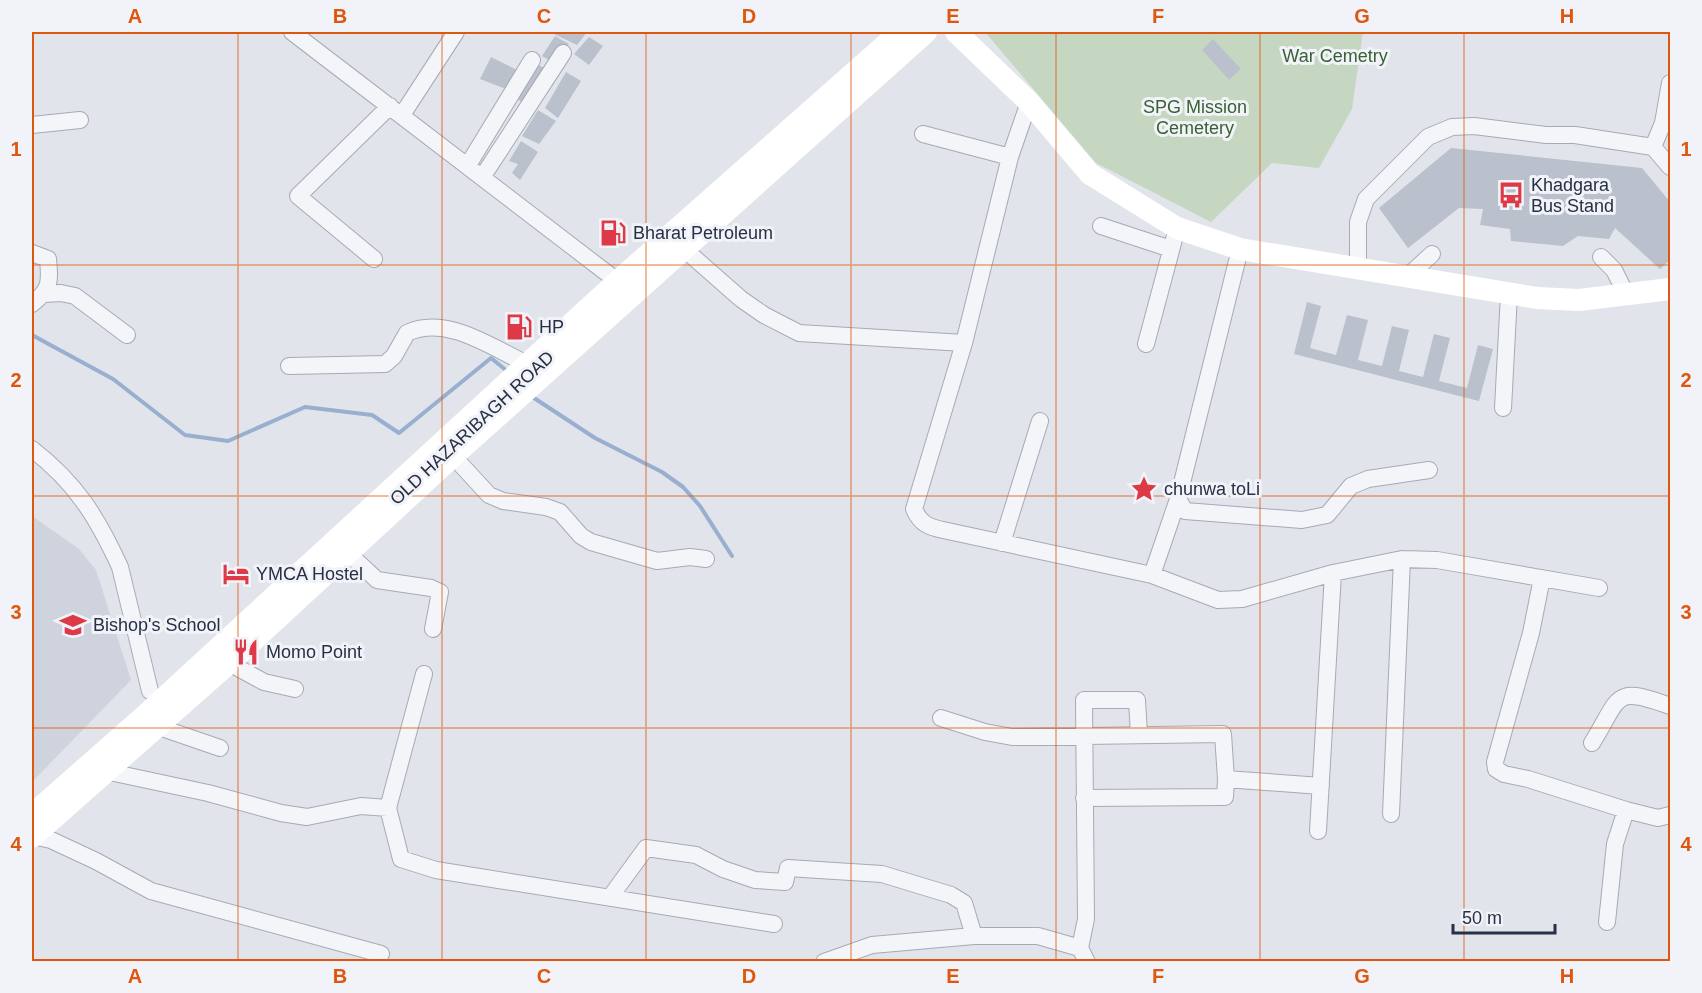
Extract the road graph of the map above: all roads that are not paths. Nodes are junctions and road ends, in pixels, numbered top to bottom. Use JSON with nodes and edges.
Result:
{"nodes":[{"id":1,"x":292,"y":32,"type":"edge"},
{"id":2,"x":456,"y":32,"type":"edge"},
{"id":3,"x":883,"y":32,"type":"edge"},
{"id":4,"x":900,"y":32,"type":"edge"},
{"id":5,"x":913,"y":32,"type":"edge"},
{"id":6,"x":926,"y":32,"type":"edge"},
{"id":7,"x":956,"y":32,"type":"edge"},
{"id":8,"x":563,"y":53,"type":"dead end"},
{"id":9,"x":532,"y":60,"type":"dead end"},
{"id":10,"x":1670,"y":83,"type":"edge"},
{"id":11,"x":1029,"y":102,"type":"junction"},
{"id":12,"x":396,"y":110,"type":"junction"},
{"id":13,"x":80,"y":120,"type":"dead end"},
{"id":14,"x":32,"y":125,"type":"edge"},
{"id":15,"x":923,"y":134,"type":"dead end"},
{"id":16,"x":1653,"y":147,"type":"junction"},
{"id":17,"x":1010,"y":157,"type":"junction"},
{"id":18,"x":468,"y":165,"type":"junction"},
{"id":19,"x":1671,"y":167,"type":"edge"},
{"id":20,"x":483,"y":176,"type":"junction"},
{"id":21,"x":1101,"y":226,"type":"dead end"},
{"id":22,"x":1174,"y":239,"type":"junction"},
{"id":23,"x":683,"y":248,"type":"junction"},
{"id":24,"x":1240,"y":249,"type":"junction"},
{"id":25,"x":32,"y":254,"type":"edge"},
{"id":26,"x":1432,"y":254,"type":"dead end"},
{"id":27,"x":1601,"y":257,"type":"dead end"},
{"id":28,"x":374,"y":259,"type":"dead end"},
{"id":29,"x":1358,"y":269,"type":"junction"},
{"id":30,"x":612,"y":277,"type":"junction"},
{"id":31,"x":1407,"y":277,"type":"junction"},
{"id":32,"x":1671,"y":290,"type":"edge"},
{"id":33,"x":1509,"y":294,"type":"junction"},
{"id":34,"x":1626,"y":294,"type":"junction"},
{"id":35,"x":38,"y":299,"type":"edge"},
{"id":36,"x":127,"y":334,"type":"dead end"},
{"id":37,"x":964,"y":343,"type":"junction"},
{"id":38,"x":1146,"y":344,"type":"dead end"},
{"id":39,"x":290,"y":366,"type":"dead end"},
{"id":40,"x":517,"y":379,"type":"junction"},
{"id":41,"x":1503,"y":408,"type":"dead end"},
{"id":42,"x":1040,"y":421,"type":"dead end"},
{"id":43,"x":32,"y":449,"type":"edge"},
{"id":44,"x":453,"y":456,"type":"junction"},
{"id":45,"x":1429,"y":470,"type":"dead end"},
{"id":46,"x":1178,"y":499,"type":"junction"},
{"id":47,"x":1002,"y":543,"type":"junction"},
{"id":48,"x":347,"y":552,"type":"junction"},
{"id":49,"x":706,"y":559,"type":"dead end"},
{"id":50,"x":1402,"y":559,"type":"junction"},
{"id":51,"x":1333,"y":573,"type":"junction"},
{"id":52,"x":1152,"y":575,"type":"junction"},
{"id":53,"x":1542,"y":578,"type":"junction"},
{"id":54,"x":1599,"y":588,"type":"dead end"},
{"id":55,"x":433,"y":629,"type":"dead end"},
{"id":56,"x":229,"y":663,"type":"junction"},
{"id":57,"x":424,"y":674,"type":"dead end"},
{"id":58,"x":295,"y":689,"type":"dead end"},
{"id":59,"x":150,"y":691,"type":"junction"},
{"id":60,"x":1671,"y":706,"type":"edge"},
{"id":61,"x":941,"y":718,"type":"dead end"},
{"id":62,"x":156,"y":726,"type":"junction"},
{"id":63,"x":1083,"y":735,"type":"junction"},
{"id":64,"x":1139,"y":735,"type":"junction"},
{"id":65,"x":1592,"y":743,"type":"dead end"},
{"id":66,"x":220,"y":748,"type":"dead end"},
{"id":67,"x":105,"y":771,"type":"junction"},
{"id":68,"x":1226,"y":779,"type":"junction"},
{"id":69,"x":1321,"y":786,"type":"junction"},
{"id":70,"x":1084,"y":798,"type":"junction"},
{"id":71,"x":32,"y":799,"type":"edge"},
{"id":72,"x":388,"y":808,"type":"junction"},
{"id":73,"x":1626,"y":810,"type":"junction"},
{"id":74,"x":1391,"y":814,"type":"dead end"},
{"id":75,"x":32,"y":815,"type":"edge"},
{"id":76,"x":1671,"y":815,"type":"edge"},
{"id":77,"x":32,"y":825,"type":"edge"},
{"id":78,"x":1318,"y":831,"type":"dead end"},
{"id":79,"x":32,"y":836,"type":"edge"},
{"id":80,"x":611,"y":896,"type":"junction"},
{"id":81,"x":1606,"y":922,"type":"dead end"},
{"id":82,"x":774,"y":924,"type":"dead end"},
{"id":83,"x":974,"y":936,"type":"junction"},
{"id":84,"x":381,"y":954,"type":"dead end"},
{"id":85,"x":1084,"y":955,"type":"edge"},
{"id":86,"x":855,"y":956,"type":"edge"},
{"id":87,"x":824,"y":962,"type":"edge"}],
"edges":[{"from":1,"to":12,"type":"street"},
{"from":2,"to":12,"type":"street"},
{"from":3,"to":30,"type":"street"},
{"from":4,"to":40,"type":"street","name":"OLD HAZARIBAGH ROAD"},
{"from":5,"to":40,"type":"street","name":"OLD HAZARIBAGH ROAD"},
{"from":6,"to":23,"type":"street"},
{"from":7,"to":11,"type":"street"},
{"from":8,"to":20,"type":"street"},
{"from":9,"to":18,"type":"street"},
{"from":10,"to":16,"type":"street"},
{"from":11,"to":17,"type":"street"},
{"from":11,"to":22,"type":"street"},
{"from":12,"to":18,"type":"street"},
{"from":12,"to":28,"type":"street"},
{"from":13,"to":14,"type":"street"},
{"from":15,"to":17,"type":"street"},
{"from":16,"to":19,"type":"street"},
{"from":16,"to":29,"type":"street"},
{"from":17,"to":37,"type":"street"},
{"from":18,"to":20,"type":"street"},
{"from":20,"to":30,"type":"street"},
{"from":21,"to":22,"type":"street"},
{"from":22,"to":24,"type":"street"},
{"from":22,"to":38,"type":"street"},
{"from":23,"to":37,"type":"street"},
{"from":23,"to":40,"type":"street"},
{"from":24,"to":29,"type":"street"},
{"from":24,"to":46,"type":"street"},
{"from":25,"to":35,"type":"street"},
{"from":26,"to":31,"type":"street"},
{"from":27,"to":34,"type":"street"},
{"from":29,"to":31,"type":"street"},
{"from":30,"to":40,"type":"street"},
{"from":31,"to":33,"type":"street"},
{"from":32,"to":34,"type":"street"},
{"from":33,"to":34,"type":"street"},
{"from":33,"to":41,"type":"street"},
{"from":35,"to":36,"type":"street"},
{"from":37,"to":47,"type":"street"},
{"from":39,"to":40,"type":"street"},
{"from":40,"to":44,"type":"street"},
{"from":40,"to":59,"type":"street"},
{"from":40,"to":75,"type":"street","name":"OLD HAZARIBAGH ROAD"},
{"from":40,"to":77,"type":"street","name":"OLD HAZARIBAGH ROAD"},
{"from":42,"to":47,"type":"street"},
{"from":43,"to":59,"type":"street"},
{"from":44,"to":48,"type":"street"},
{"from":44,"to":49,"type":"street"},
{"from":45,"to":46,"type":"street"},
{"from":46,"to":52,"type":"street"},
{"from":47,"to":52,"type":"street"},
{"from":48,"to":55,"type":"street"},
{"from":48,"to":56,"type":"street"},
{"from":50,"to":51,"type":"street"},
{"from":50,"to":53,"type":"street"},
{"from":50,"to":74,"type":"street"},
{"from":51,"to":52,"type":"street"},
{"from":51,"to":69,"type":"street"},
{"from":53,"to":54,"type":"street"},
{"from":53,"to":73,"type":"street"},
{"from":56,"to":58,"type":"street"},
{"from":56,"to":62,"type":"street"},
{"from":57,"to":72,"type":"street"},
{"from":59,"to":71,"type":"street"},
{"from":60,"to":65,"type":"street"},
{"from":61,"to":63,"type":"street"},
{"from":62,"to":66,"type":"street"},
{"from":62,"to":67,"type":"street"},
{"from":63,"to":64,"type":"street"},
{"from":63,"to":64,"type":"street"},
{"from":63,"to":70,"type":"street"},
{"from":64,"to":68,"type":"street"},
{"from":67,"to":72,"type":"street"},
{"from":67,"to":79,"type":"street"},
{"from":68,"to":69,"type":"street"},
{"from":68,"to":70,"type":"street"},
{"from":69,"to":78,"type":"street"},
{"from":70,"to":85,"type":"street"},
{"from":72,"to":80,"type":"street"},
{"from":73,"to":76,"type":"street"},
{"from":73,"to":81,"type":"street"},
{"from":79,"to":84,"type":"street"},
{"from":80,"to":82,"type":"street"},
{"from":80,"to":83,"type":"street"},
{"from":83,"to":85,"type":"street"},
{"from":83,"to":86,"type":"street"},
{"from":86,"to":87,"type":"street"}]}
